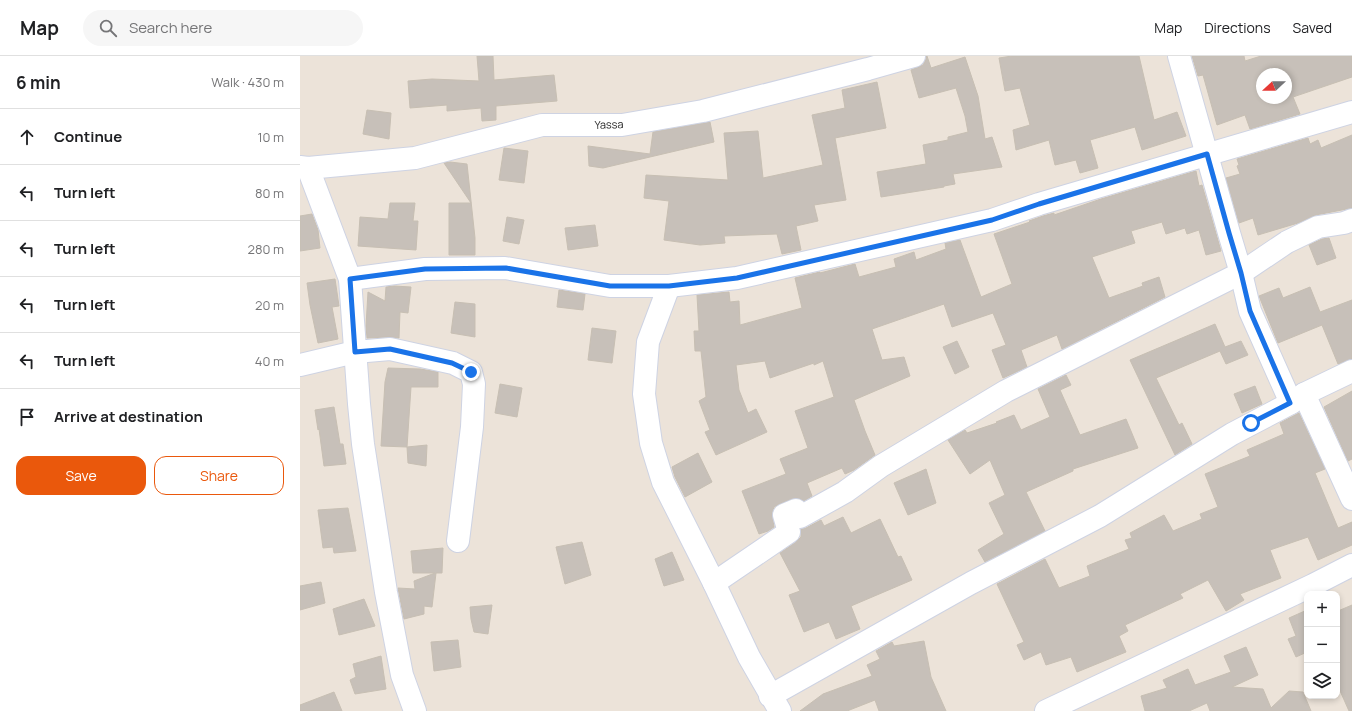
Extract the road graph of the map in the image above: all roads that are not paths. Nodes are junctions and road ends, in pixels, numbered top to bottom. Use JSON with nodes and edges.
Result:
{"nodes":[{"id":1,"x":914,"y":56,"type":"edge"},
{"id":2,"x":1179,"y":56,"type":"edge"},
{"id":3,"x":1352,"y":112,"type":"edge"},
{"id":4,"x":1207,"y":154,"type":"junction"},
{"id":5,"x":304,"y":167,"type":"edge"},
{"id":6,"x":1352,"y":220,"type":"edge"},
{"id":7,"x":1241,"y":273,"type":"junction"},
{"id":8,"x":350,"y":279,"type":"junction"},
{"id":9,"x":669,"y":286,"type":"junction"},
{"id":10,"x":355,"y":352,"type":"junction"},
{"id":11,"x":300,"y":365,"type":"edge"},
{"id":12,"x":1352,"y":371,"type":"edge"},
{"id":13,"x":1297,"y":398,"type":"junction"},
{"id":14,"x":1352,"y":499,"type":"edge"},
{"id":15,"x":458,"y":541,"type":"dead end"},
{"id":16,"x":1352,"y":565,"type":"edge"},
{"id":17,"x":714,"y":583,"type":"junction"},
{"id":18,"x":775,"y":703,"type":"edge"},
{"id":19,"x":415,"y":711,"type":"edge"},
{"id":20,"x":1046,"y":711,"type":"edge"}],
"edges":[{"from":1,"to":5,"type":"street","name":"Yassa"},
{"from":2,"to":4,"type":"street"},
{"from":3,"to":4,"type":"street"},
{"from":4,"to":7,"type":"street"},
{"from":4,"to":9,"type":"street"},
{"from":5,"to":8,"type":"street"},
{"from":6,"to":7,"type":"street"},
{"from":7,"to":13,"type":"street"},
{"from":7,"to":17,"type":"street"},
{"from":8,"to":9,"type":"street"},
{"from":8,"to":10,"type":"street"},
{"from":9,"to":17,"type":"street"},
{"from":10,"to":11,"type":"street"},
{"from":10,"to":15,"type":"street"},
{"from":10,"to":19,"type":"street"},
{"from":12,"to":13,"type":"street"},
{"from":13,"to":14,"type":"street"},
{"from":13,"to":18,"type":"street"},
{"from":16,"to":20,"type":"street"},
{"from":17,"to":18,"type":"street"}]}
